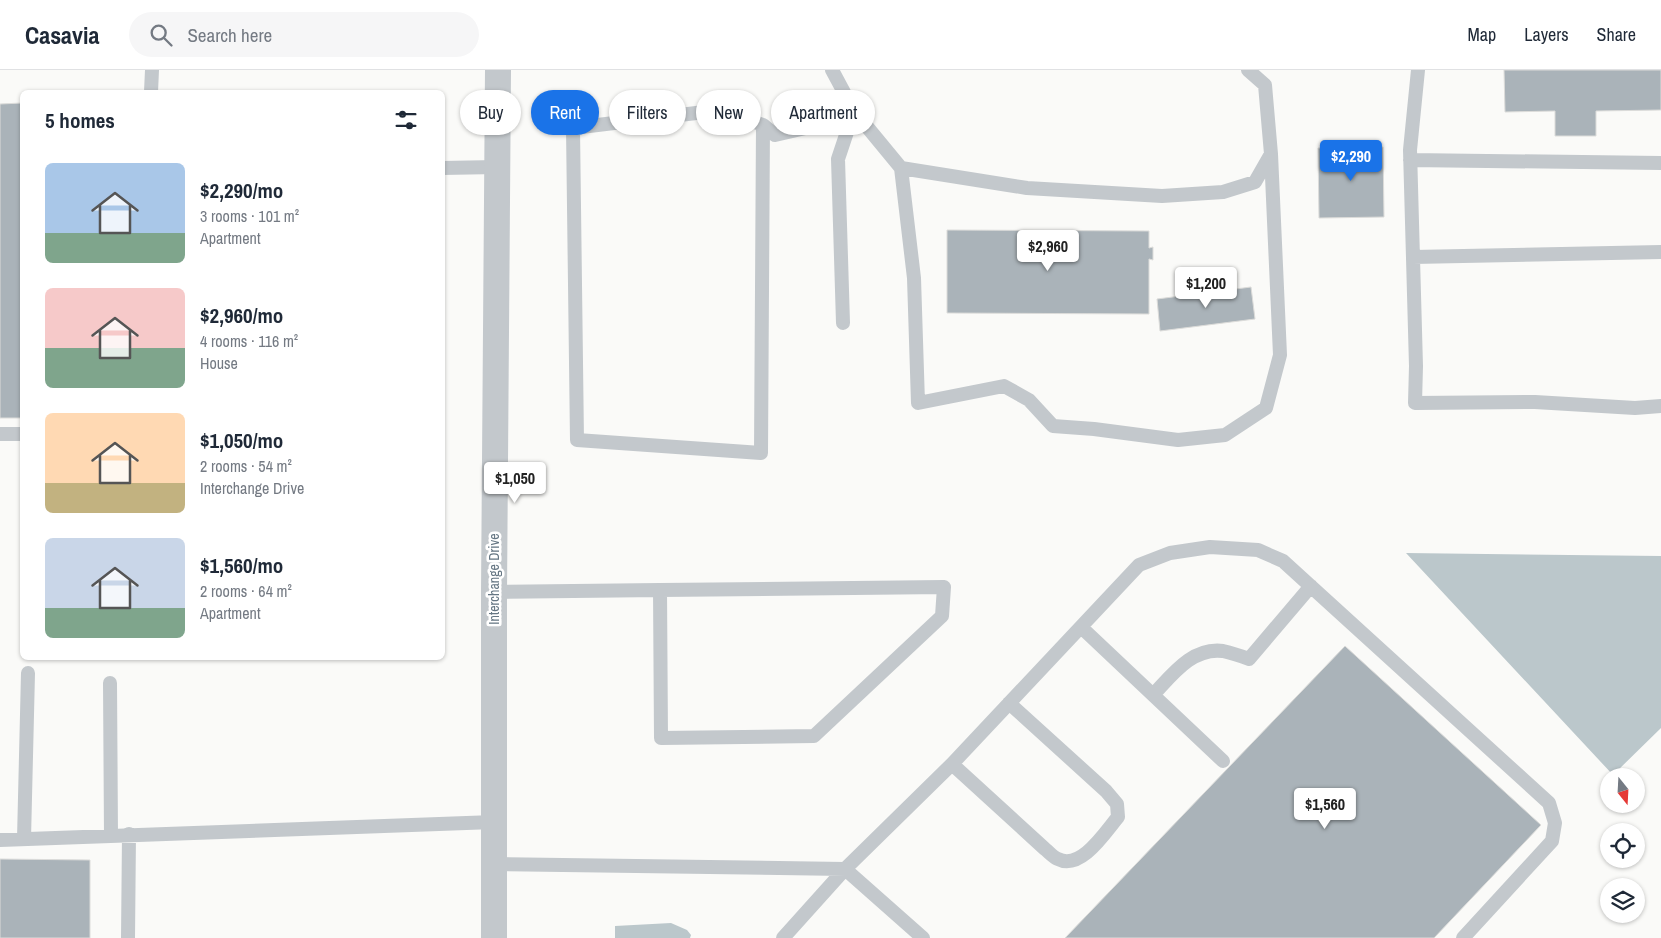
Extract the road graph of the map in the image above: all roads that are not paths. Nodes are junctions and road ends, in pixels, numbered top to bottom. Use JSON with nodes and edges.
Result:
{"nodes":[{"id":1,"x":152,"y":70,"type":"edge"},
{"id":2,"x":498,"y":70,"type":"edge"},
{"id":3,"x":832,"y":70,"type":"edge"},
{"id":4,"x":1248,"y":70,"type":"edge"},
{"id":5,"x":1418,"y":70,"type":"edge"},
{"id":6,"x":151,"y":90,"type":"edge"},
{"id":7,"x":842,"y":90,"type":"edge"},
{"id":8,"x":763,"y":125,"type":"junction"},
{"id":9,"x":771,"y":132,"type":"edge"},
{"id":10,"x":847,"y":135,"type":"edge"},
{"id":11,"x":872,"y":135,"type":"edge"},
{"id":12,"x":1271,"y":154,"type":"junction"},
{"id":13,"x":1410,"y":160,"type":"junction"},
{"id":14,"x":1661,"y":163,"type":"edge"},
{"id":15,"x":497,"y":167,"type":"junction"},
{"id":16,"x":445,"y":168,"type":"edge"},
{"id":17,"x":901,"y":168,"type":"junction"},
{"id":18,"x":1661,"y":252,"type":"edge"},
{"id":19,"x":1413,"y":257,"type":"junction"},
{"id":20,"x":842,"y":323,"type":"dead end"},
{"id":21,"x":1661,"y":406,"type":"edge"},
{"id":22,"x":0,"y":434,"type":"edge"},
{"id":23,"x":20,"y":434,"type":"edge"},
{"id":24,"x":1311,"y":586,"type":"junction"},
{"id":25,"x":660,"y":590,"type":"junction"},
{"id":26,"x":494,"y":592,"type":"junction"},
{"id":27,"x":1081,"y":627,"type":"junction"},
{"id":28,"x":28,"y":673,"type":"dead end"},
{"id":29,"x":110,"y":683,"type":"dead end"},
{"id":30,"x":1153,"y":695,"type":"junction"},
{"id":31,"x":1009,"y":703,"type":"junction"},
{"id":32,"x":1223,"y":762,"type":"dead end"},
{"id":33,"x":952,"y":764,"type":"junction"},
{"id":34,"x":494,"y":822,"type":"junction"},
{"id":35,"x":128,"y":834,"type":"junction"},
{"id":36,"x":111,"y":835,"type":"junction"},
{"id":37,"x":24,"y":839,"type":"junction"},
{"id":38,"x":0,"y":840,"type":"edge"},
{"id":39,"x":493,"y":864,"type":"junction"},
{"id":40,"x":845,"y":869,"type":"junction"},
{"id":41,"x":128,"y":938,"type":"edge"},
{"id":42,"x":494,"y":938,"type":"edge"},
{"id":43,"x":783,"y":938,"type":"edge"},
{"id":44,"x":923,"y":938,"type":"edge"},
{"id":45,"x":1462,"y":938,"type":"edge"}],
"edges":[{"from":1,"to":6,"type":"lane"},
{"from":2,"to":15,"type":"street","name":"Interchange Drive"},
{"from":3,"to":7,"type":"lane"},
{"from":4,"to":12,"type":"lane"},
{"from":5,"to":13,"type":"lane"},
{"from":8,"to":8,"type":"lane"},
{"from":8,"to":9,"type":"lane"},
{"from":10,"to":20,"type":"lane"},
{"from":11,"to":17,"type":"lane"},
{"from":12,"to":17,"type":"lane"},
{"from":12,"to":17,"type":"lane"},
{"from":13,"to":14,"type":"lane"},
{"from":13,"to":19,"type":"lane"},
{"from":15,"to":16,"type":"lane"},
{"from":15,"to":26,"type":"street","name":"Interchange Drive"},
{"from":18,"to":19,"type":"lane"},
{"from":19,"to":21,"type":"lane"},
{"from":22,"to":23,"type":"lane"},
{"from":24,"to":27,"type":"lane"},
{"from":24,"to":30,"type":"lane"},
{"from":24,"to":45,"type":"lane"},
{"from":25,"to":25,"type":"lane"},
{"from":25,"to":26,"type":"lane"},
{"from":26,"to":34,"type":"street","name":"Interchange Drive"},
{"from":27,"to":30,"type":"lane"},
{"from":27,"to":31,"type":"lane"},
{"from":28,"to":37,"type":"lane"},
{"from":29,"to":36,"type":"lane"},
{"from":30,"to":32,"type":"lane"},
{"from":31,"to":33,"type":"lane"},
{"from":31,"to":33,"type":"lane"},
{"from":33,"to":40,"type":"lane"},
{"from":34,"to":35,"type":"lane"},
{"from":34,"to":39,"type":"street","name":"Interchange Drive"},
{"from":35,"to":36,"type":"lane"},
{"from":35,"to":41,"type":"lane"},
{"from":36,"to":37,"type":"lane"},
{"from":37,"to":38,"type":"lane"},
{"from":39,"to":40,"type":"lane"},
{"from":39,"to":42,"type":"street","name":"Interchange Drive"},
{"from":40,"to":43,"type":"lane"},
{"from":40,"to":44,"type":"lane"}]}
